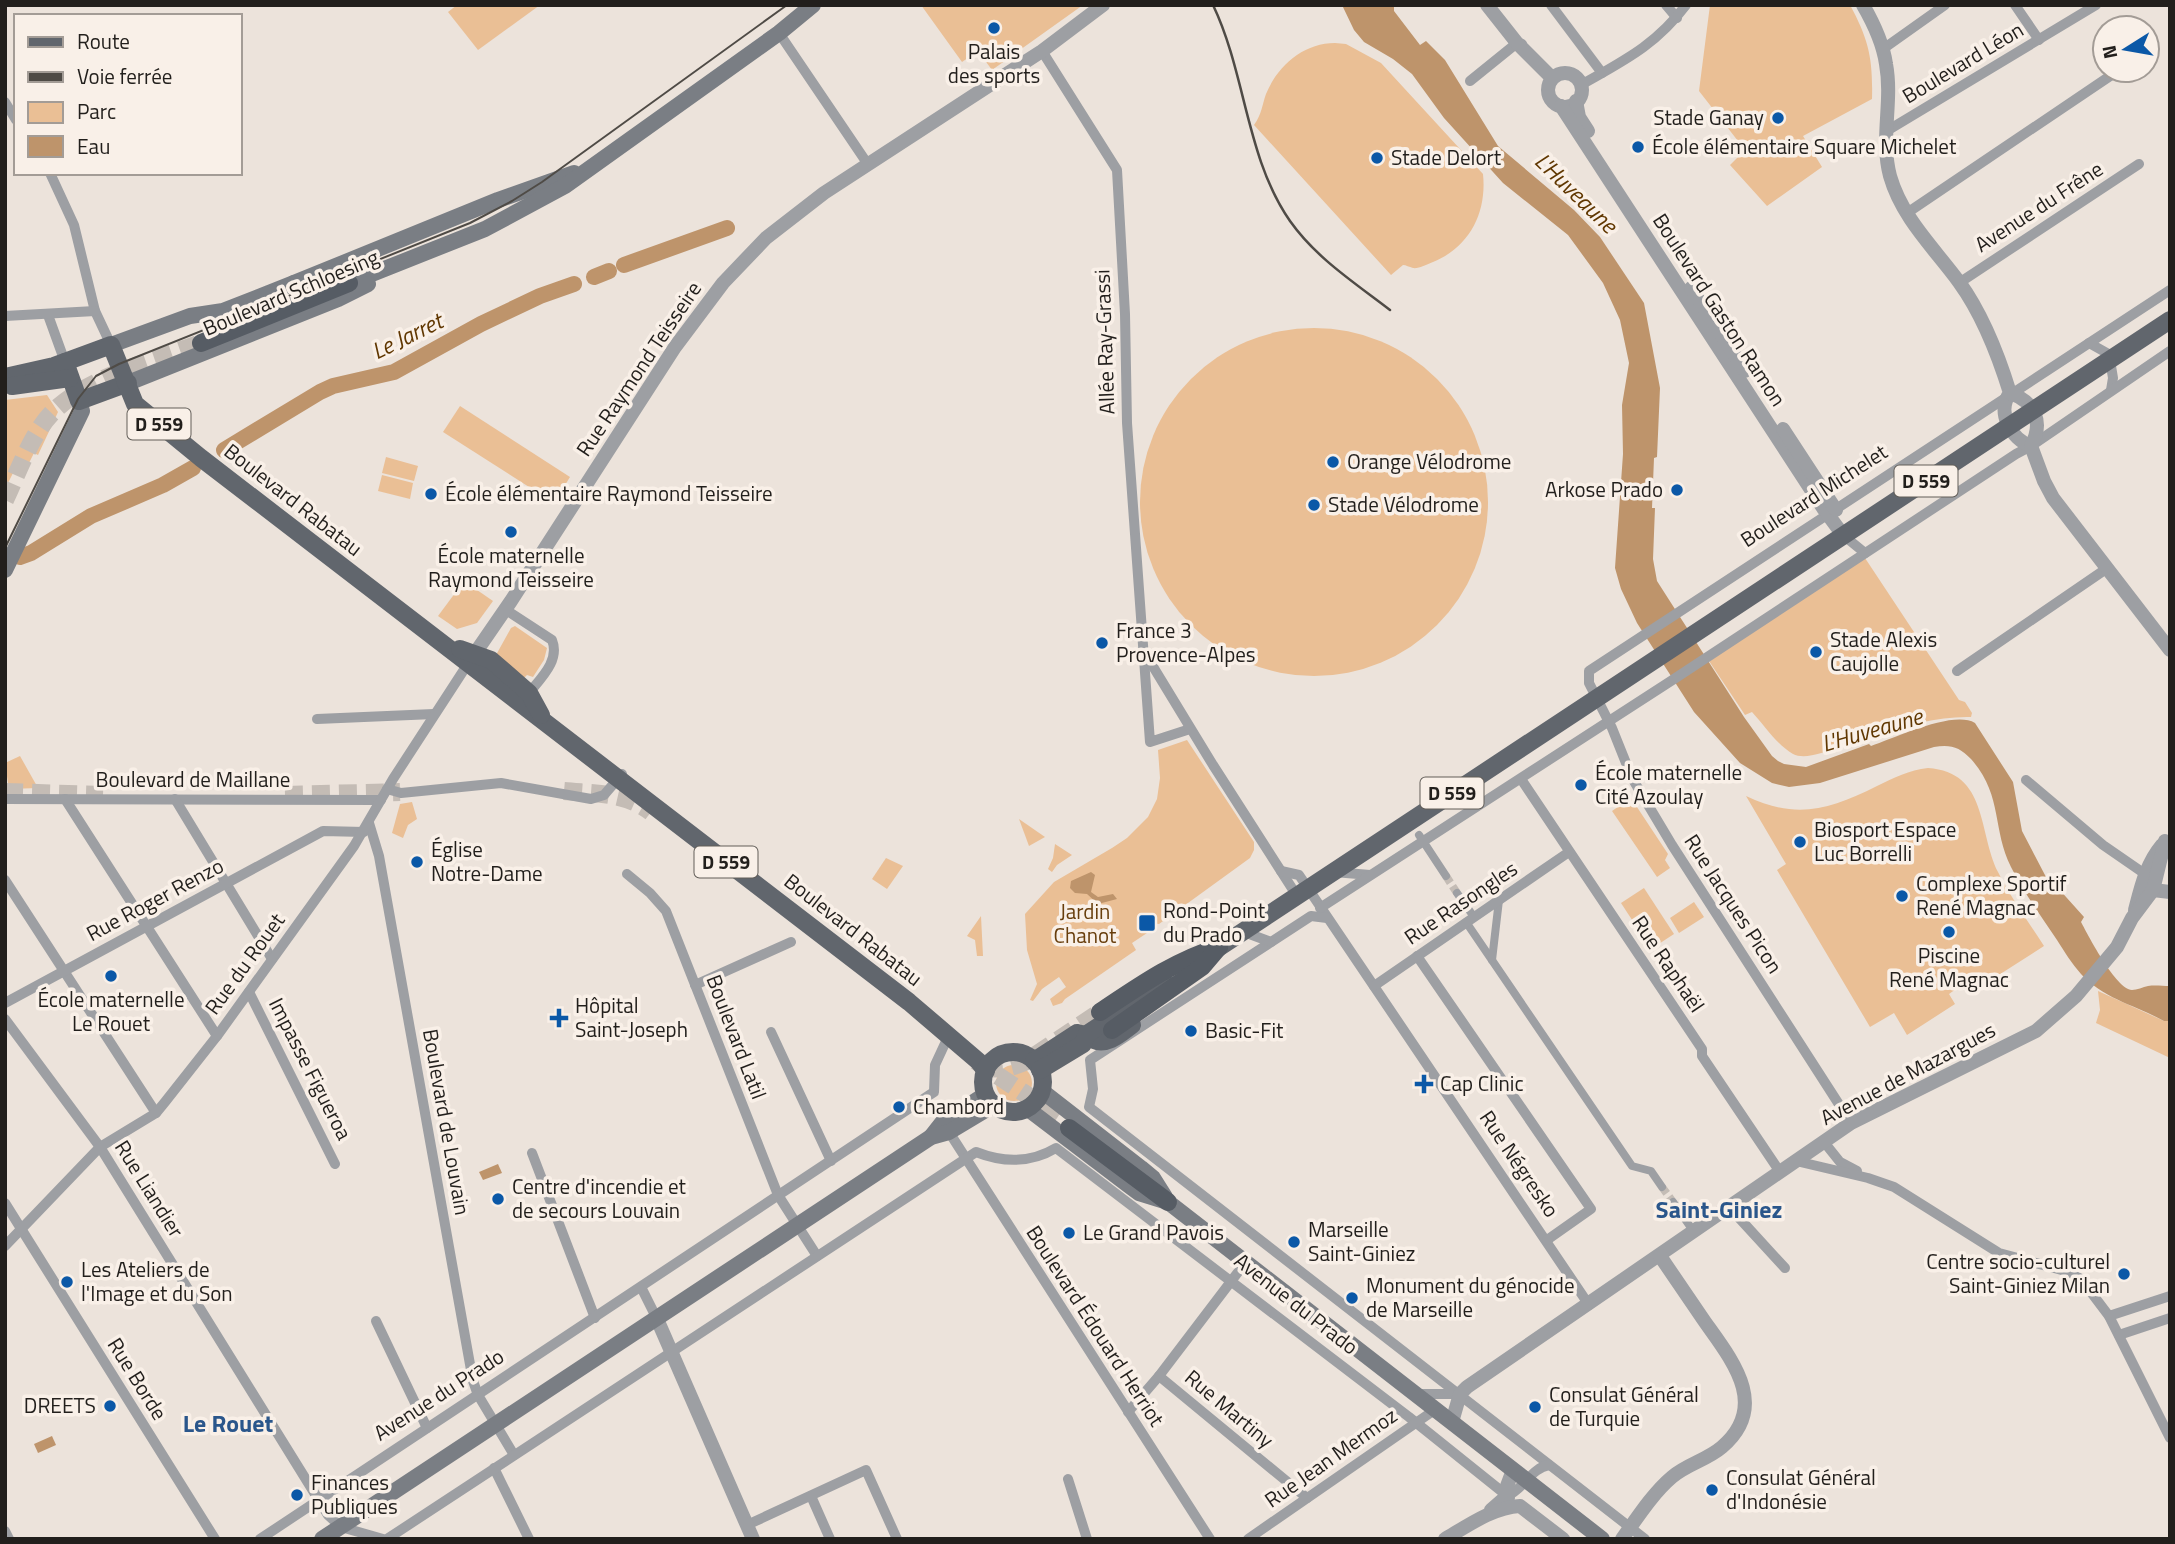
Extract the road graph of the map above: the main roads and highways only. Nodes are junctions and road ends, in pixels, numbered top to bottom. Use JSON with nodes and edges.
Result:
{"nodes":[{"id":1,"x":813,"y":5,"type":"edge"},
{"id":2,"x":593,"y":167,"type":"junction"},
{"id":3,"x":467,"y":236,"type":"junction"},
{"id":4,"x":294,"y":283,"type":"junction"},
{"id":5,"x":349,"y":283,"type":"junction"},
{"id":6,"x":2170,"y":320,"type":"edge"},
{"id":7,"x":201,"y":343,"type":"tunnel mouth"},
{"id":8,"x":111,"y":345,"type":"junction"},
{"id":9,"x":67,"y":370,"type":"junction"},
{"id":10,"x":5,"y":377,"type":"edge"},
{"id":11,"x":128,"y":383,"type":"junction"},
{"id":12,"x":5,"y":387,"type":"edge"},
{"id":13,"x":79,"y":401,"type":"junction"},
{"id":14,"x":5,"y":570,"type":"edge"},
{"id":15,"x":471,"y":658,"type":"junction"},
{"id":16,"x":544,"y":721,"type":"junction"},
{"id":17,"x":1219,"y":947,"type":"junction"},
{"id":18,"x":1100,"y":1012,"type":"tunnel mouth"},
{"id":19,"x":933,"y":1021,"type":"junction"},
{"id":20,"x":1112,"y":1030,"type":"tunnel mouth"},
{"id":21,"x":991,"y":1064,"type":"junction"},
{"id":22,"x":1037,"y":1066,"type":"junction"},
{"id":23,"x":1042,"y":1091,"type":"junction"},
{"id":24,"x":990,"y":1099,"type":"junction"},
{"id":25,"x":1028,"y":1108,"type":"junction"},
{"id":26,"x":1070,"y":1126,"type":"tunnel mouth"},
{"id":27,"x":931,"y":1138,"type":"junction"},
{"id":28,"x":1168,"y":1202,"type":"junction"},
{"id":29,"x":322,"y":1539,"type":"edge"},
{"id":30,"x":1602,"y":1539,"type":"edge"}],
"edges":[{"from":1,"to":2,"type":"main road","name":"Boulevard Schloesing"},
{"from":2,"to":3,"type":"main road","name":"Boulevard Schloesing"},
{"from":2,"to":4,"type":"main road","name":"Boulevard Schloesing"},
{"from":3,"to":5,"type":"main road","name":"Boulevard Schloesing"},
{"from":3,"to":11,"type":"main road","name":"Boulevard Schloesing"},
{"from":4,"to":5,"type":"main road","name":"Boulevard Schloesing"},
{"from":4,"to":8,"type":"main road","name":"Boulevard Schloesing"},
{"from":5,"to":7,"type":"highway"},
{"from":6,"to":17,"type":"main road","number":"D 559"},
{"from":8,"to":9,"type":"main road"},
{"from":8,"to":11,"type":"main road","number":"D 559"},
{"from":9,"to":10,"type":"main road"},
{"from":9,"to":12,"type":"main road"},
{"from":9,"to":13,"type":"main road"},
{"from":11,"to":13,"type":"main road","number":"D 559"},
{"from":11,"to":15,"type":"main road","name":"Boulevard Rabatau","number":"D 559"},
{"from":13,"to":14,"type":"main road"},
{"from":15,"to":16,"type":"main road","name":"Boulevard Rabatau","number":"D 559"},
{"from":15,"to":16,"type":"main road","name":"Boulevard Rabatau","number":"D 559"},
{"from":16,"to":19,"type":"main road","name":"Boulevard Rabatau","number":"D 559"},
{"from":17,"to":18,"type":"highway"},
{"from":17,"to":20,"type":"highway"},
{"from":17,"to":22,"type":"main road"},
{"from":19,"to":21,"type":"main road","name":"Boulevard Rabatau","number":"D 559"},
{"from":19,"to":21,"type":"main road","name":"Boulevard Rabatau","number":"D 559"},
{"from":21,"to":22,"type":"main road"},
{"from":21,"to":24,"type":"main road"},
{"from":22,"to":23,"type":"main road"},
{"from":23,"to":25,"type":"main road"},
{"from":23,"to":28,"type":"main road","name":"Avenue du Prado"},
{"from":24,"to":25,"type":"main road"},
{"from":24,"to":27,"type":"main road"},
{"from":24,"to":27,"type":"main road"},
{"from":25,"to":28,"type":"main road","name":"Avenue du Prado"},
{"from":26,"to":28,"type":"highway"},
{"from":27,"to":29,"type":"main road"},
{"from":28,"to":30,"type":"main road","name":"Avenue du Prado"}]}
